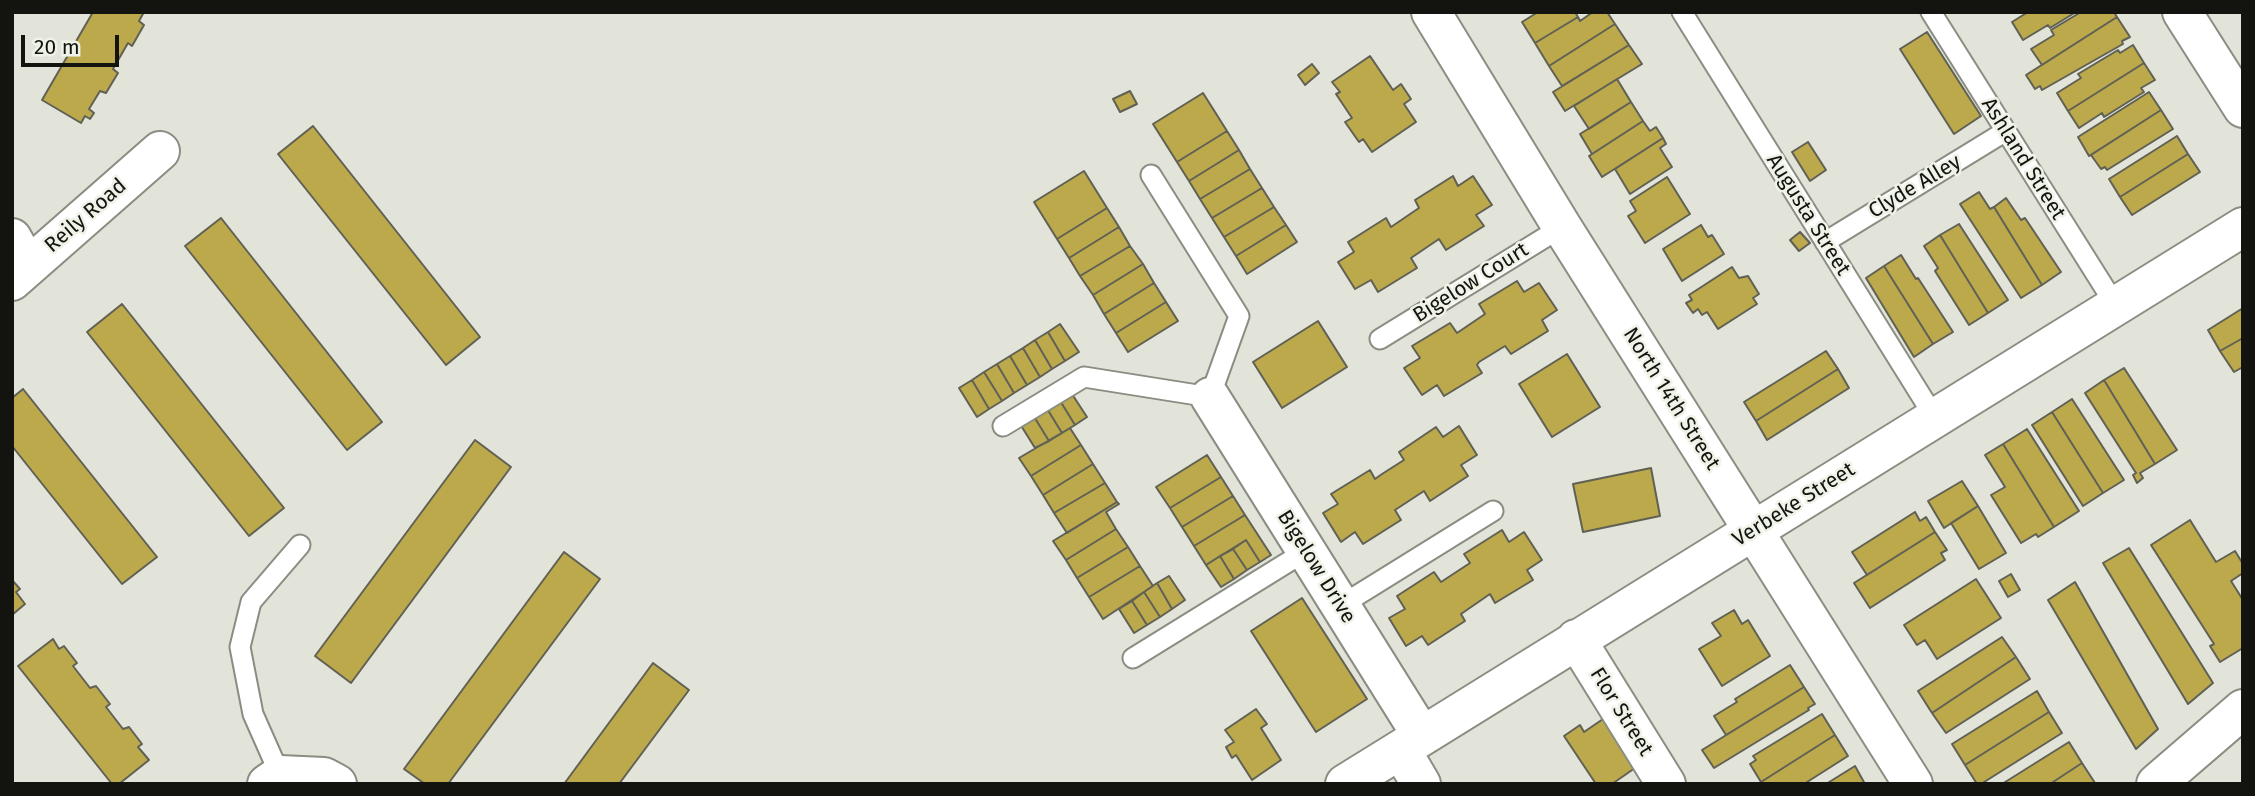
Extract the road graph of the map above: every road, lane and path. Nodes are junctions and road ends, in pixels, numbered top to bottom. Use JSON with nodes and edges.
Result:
{"nodes":[{"id":1,"x":1431,"y":12,"type":"edge"},
{"id":2,"x":1682,"y":12,"type":"edge"},
{"id":3,"x":1931,"y":12,"type":"edge"},
{"id":4,"x":2182,"y":12,"type":"edge"},
{"id":5,"x":2243,"y":108,"type":"edge"},
{"id":6,"x":2006,"y":131,"type":"junction"},
{"id":7,"x":160,"y":151,"type":"dead end"},
{"id":8,"x":1151,"y":175,"type":"dead end"},
{"id":9,"x":1562,"y":227,"type":"junction"},
{"id":10,"x":2243,"y":227,"type":"edge"},
{"id":11,"x":1825,"y":242,"type":"junction"},
{"id":12,"x":17,"y":262,"type":"edge"},
{"id":13,"x":2116,"y":306,"type":"junction"},
{"id":14,"x":1380,"y":339,"type":"dead end"},
{"id":15,"x":1210,"y":397,"type":"junction"},
{"id":16,"x":1935,"y":418,"type":"junction"},
{"id":17,"x":1003,"y":426,"type":"dead end"},
{"id":18,"x":1493,"y":511,"type":"dead end"},
{"id":19,"x":1754,"y":530,"type":"junction"},
{"id":20,"x":300,"y":545,"type":"dead end"},
{"id":21,"x":1306,"y":551,"type":"junction"},
{"id":22,"x":1340,"y":606,"type":"junction"},
{"id":23,"x":1576,"y":639,"type":"junction"},
{"id":24,"x":1133,"y":658,"type":"dead end"},
{"id":25,"x":2243,"y":709,"type":"edge"},
{"id":26,"x":1412,"y":743,"type":"junction"},
{"id":27,"x":274,"y":780,"type":"edge"},
{"id":28,"x":331,"y":780,"type":"edge"},
{"id":29,"x":1345,"y":784,"type":"edge"},
{"id":30,"x":1421,"y":784,"type":"edge"},
{"id":31,"x":1666,"y":784,"type":"edge"},
{"id":32,"x":1913,"y":784,"type":"edge"},
{"id":33,"x":2156,"y":784,"type":"edge"}],
"edges":[{"from":1,"to":9,"type":"street","name":"North 14th Street"},
{"from":2,"to":11,"type":"lane","name":"Augusta Street"},
{"from":3,"to":6,"type":"lane","name":"Ashland Street"},
{"from":4,"to":5,"type":"street"},
{"from":6,"to":11,"type":"lane","name":"Clyde Alley"},
{"from":6,"to":13,"type":"lane","name":"Ashland Street"},
{"from":7,"to":12,"type":"street","name":"Reily Road"},
{"from":8,"to":15,"type":"lane"},
{"from":9,"to":14,"type":"lane","name":"Bigelow Court"},
{"from":9,"to":19,"type":"street","name":"North 14th Street"},
{"from":10,"to":13,"type":"street","name":"Verbeke Street"},
{"from":11,"to":16,"type":"lane","name":"Augusta Street"},
{"from":13,"to":16,"type":"street","name":"Verbeke Street"},
{"from":15,"to":17,"type":"lane"},
{"from":15,"to":21,"type":"street","name":"Bigelow Drive"},
{"from":16,"to":19,"type":"street","name":"Verbeke Street"},
{"from":18,"to":22,"type":"lane"},
{"from":19,"to":23,"type":"street","name":"Verbeke Street"},
{"from":19,"to":32,"type":"street","name":"North 14th Street"},
{"from":20,"to":27,"type":"lane"},
{"from":21,"to":22,"type":"street","name":"Bigelow Drive"},
{"from":21,"to":24,"type":"lane"},
{"from":22,"to":26,"type":"street","name":"Bigelow Drive"},
{"from":23,"to":26,"type":"street","name":"Verbeke Street"},
{"from":23,"to":31,"type":"street","name":"Flor Street"},
{"from":25,"to":33,"type":"street"},
{"from":26,"to":29,"type":"street","name":"Verbeke Street"},
{"from":26,"to":30,"type":"street","name":"Bigelow Drive"},
{"from":27,"to":28,"type":"street"}]}
